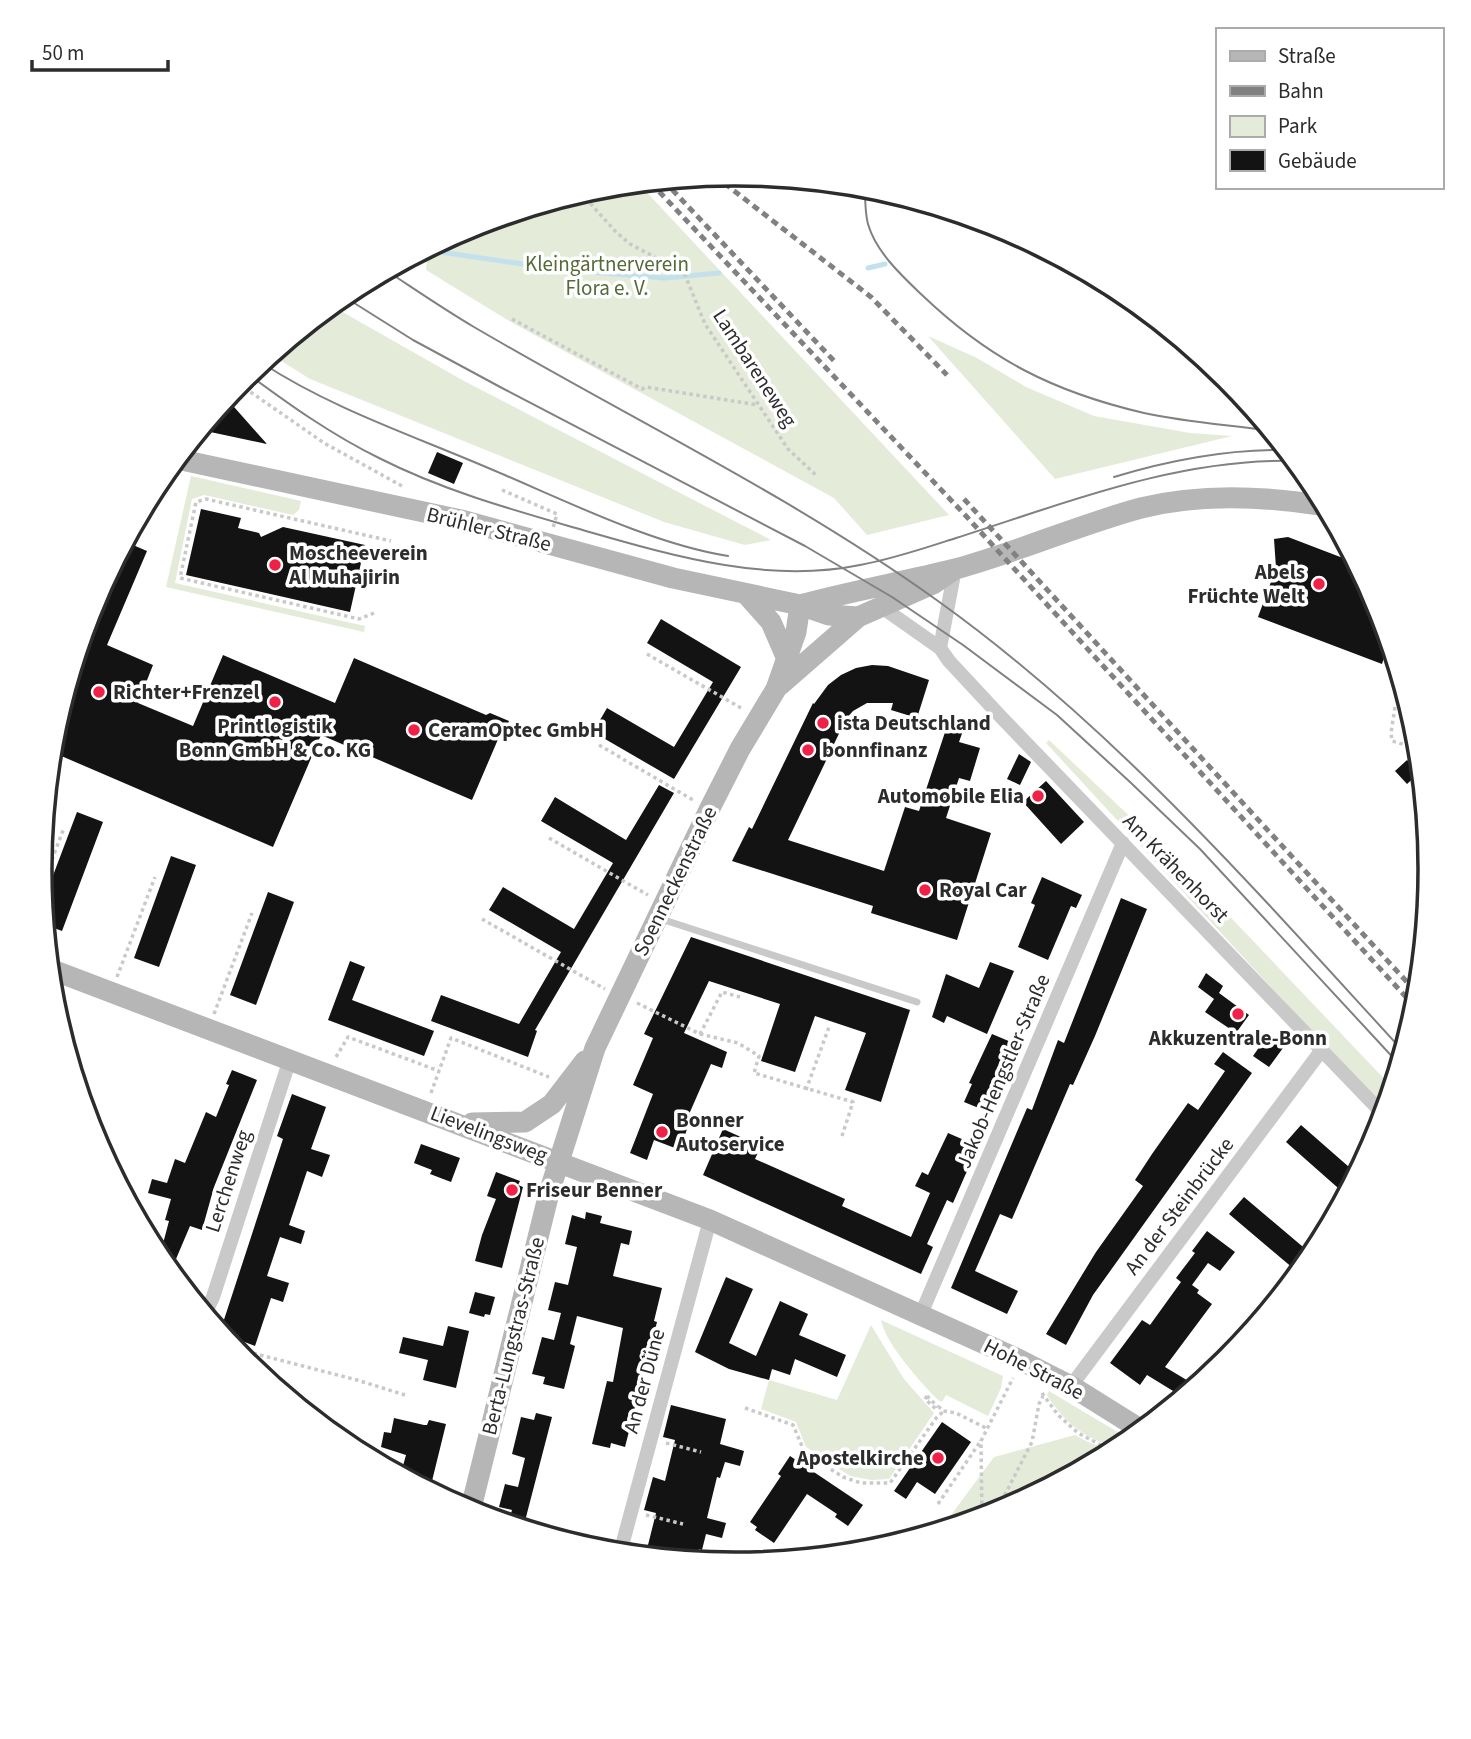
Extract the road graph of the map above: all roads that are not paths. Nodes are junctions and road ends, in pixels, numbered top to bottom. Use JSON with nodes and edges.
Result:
{"nodes":[{"id":1,"x":189,"y":461,"type":"edge"},
{"id":2,"x":1312,"y":504,"type":"edge"},
{"id":3,"x":955,"y":569,"type":"junction"},
{"id":4,"x":747,"y":595,"type":"junction"},
{"id":5,"x":800,"y":605,"type":"junction"},
{"id":6,"x":883,"y":608,"type":"junction"},
{"id":7,"x":858,"y":617,"type":"junction"},
{"id":8,"x":940,"y":648,"type":"junction"},
{"id":9,"x":787,"y":659,"type":"junction"},
{"id":10,"x":776,"y":689,"type":"junction"},
{"id":11,"x":1123,"y":844,"type":"junction"},
{"id":12,"x":661,"y":911,"type":"junction"},
{"id":13,"x":61,"y":973,"type":"edge"},
{"id":14,"x":917,"y":1002,"type":"dead end"},
{"id":15,"x":595,"y":1048,"type":"junction"},
{"id":16,"x":1321,"y":1051,"type":"junction"},
{"id":17,"x":290,"y":1059,"type":"junction"},
{"id":18,"x":1376,"y":1107,"type":"edge"},
{"id":19,"x":458,"y":1123,"type":"junction"},
{"id":20,"x":559,"y":1161,"type":"junction"},
{"id":21,"x":710,"y":1220,"type":"junction"},
{"id":22,"x":210,"y":1304,"type":"edge"},
{"id":23,"x":921,"y":1314,"type":"junction"},
{"id":24,"x":1071,"y":1386,"type":"junction"},
{"id":25,"x":1133,"y":1424,"type":"edge"},
{"id":26,"x":473,"y":1500,"type":"edge"},
{"id":27,"x":623,"y":1543,"type":"edge"}],
"edges":[{"from":1,"to":4,"type":"street","name":"Brühler Straße"},
{"from":2,"to":3,"type":"street"},
{"from":3,"to":5,"type":"street"},
{"from":3,"to":6,"type":"street"},
{"from":3,"to":8,"type":"street"},
{"from":4,"to":5,"type":"street","name":"Brühler Straße"},
{"from":4,"to":9,"type":"street"},
{"from":5,"to":7,"type":"street","name":"Brühler Straße"},
{"from":5,"to":9,"type":"street","name":"Soenneckenstraße"},
{"from":6,"to":7,"type":"street"},
{"from":6,"to":8,"type":"street","name":"Am Krähenhorst"},
{"from":7,"to":10,"type":"street"},
{"from":8,"to":11,"type":"street","name":"Am Krähenhorst"},
{"from":9,"to":10,"type":"street","name":"Soenneckenstraße"},
{"from":10,"to":12,"type":"street","name":"Soenneckenstraße"},
{"from":11,"to":16,"type":"street","name":"Am Krähenhorst"},
{"from":11,"to":23,"type":"street","name":"Jakob-Hengstler-Straße"},
{"from":12,"to":14,"type":"lane"},
{"from":12,"to":15,"type":"street","name":"Soenneckenstraße"},
{"from":13,"to":17,"type":"street","name":"Lievelingsweg"},
{"from":15,"to":19,"type":"street"},
{"from":15,"to":20,"type":"street","name":"Soenneckenstraße"},
{"from":16,"to":18,"type":"street","name":"Am Krähenhorst"},
{"from":16,"to":24,"type":"street","name":"An der Steinbrücke"},
{"from":17,"to":19,"type":"street","name":"Lievelingsweg"},
{"from":17,"to":22,"type":"street","name":"Lerchenweg"},
{"from":19,"to":20,"type":"street","name":"Lievelingsweg"},
{"from":20,"to":21,"type":"street","name":"Lievelingsweg"},
{"from":20,"to":26,"type":"street","name":"Berta-Lungstras-Straße"},
{"from":21,"to":23,"type":"street","name":"Lievelingsweg"},
{"from":21,"to":27,"type":"street","name":"An der Düne"},
{"from":23,"to":24,"type":"street","name":"Hohe Straße"},
{"from":24,"to":25,"type":"street","name":"Hohe Straße"}]}
